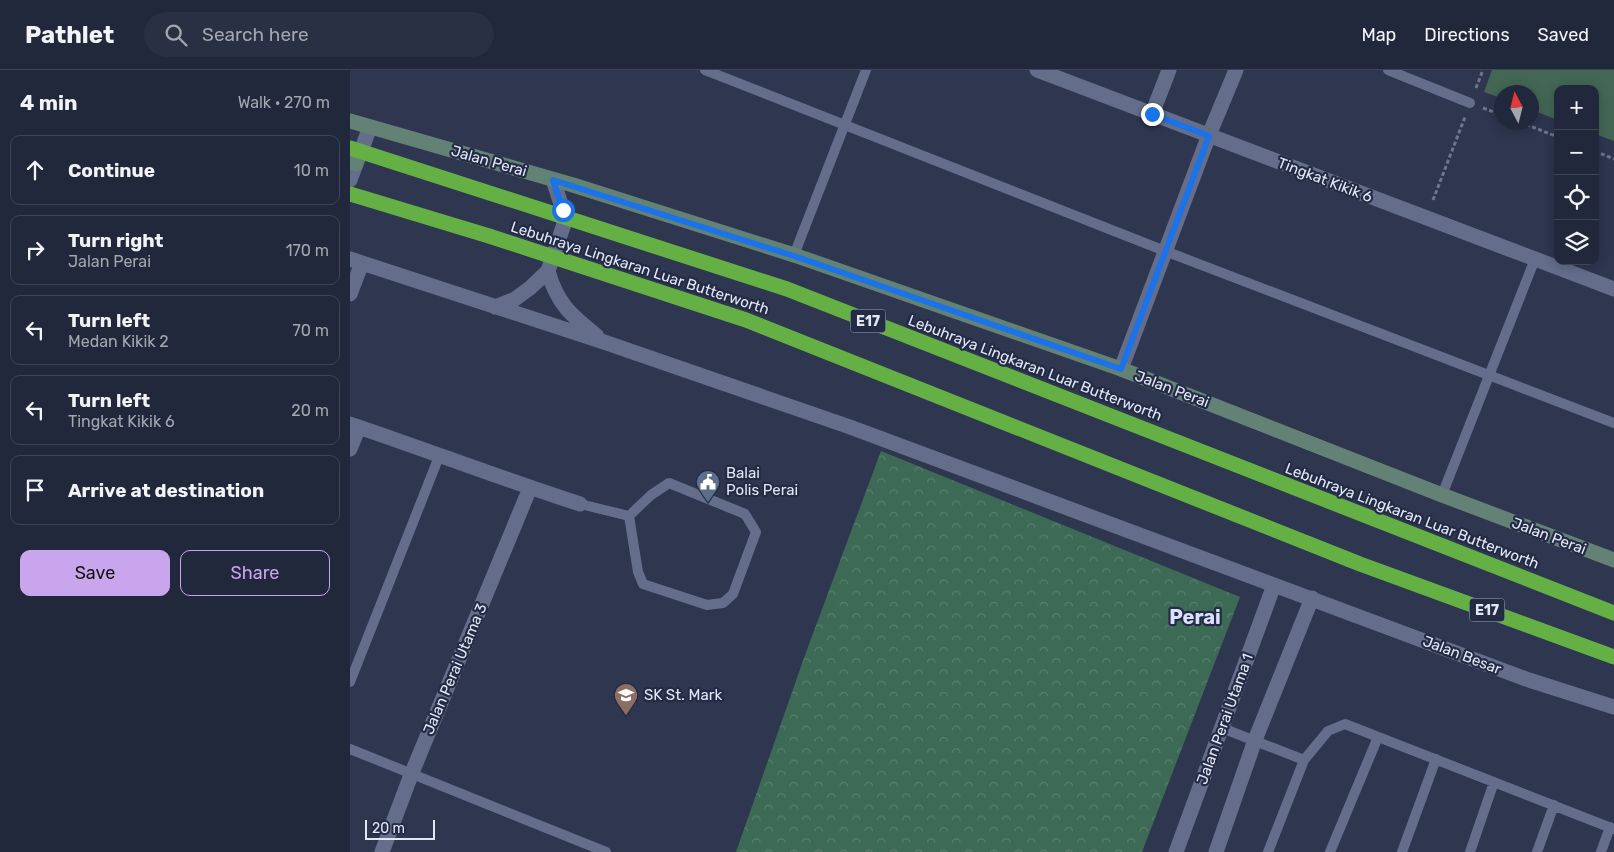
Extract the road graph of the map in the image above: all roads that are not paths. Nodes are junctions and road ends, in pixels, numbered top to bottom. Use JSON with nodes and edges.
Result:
{"nodes":[{"id":1,"x":705,"y":70,"type":"edge"},
{"id":2,"x":866,"y":70,"type":"edge"},
{"id":3,"x":1037,"y":70,"type":"edge"},
{"id":4,"x":1169,"y":70,"type":"edge"},
{"id":5,"x":1236,"y":70,"type":"edge"},
{"id":6,"x":1388,"y":70,"type":"edge"},
{"id":7,"x":1470,"y":103,"type":"road end"},
{"id":8,"x":1152,"y":114,"type":"junction"},
{"id":9,"x":350,"y":122,"type":"edge"},
{"id":10,"x":844,"y":125,"type":"junction"},
{"id":11,"x":370,"y":128,"type":"junction"},
{"id":12,"x":1209,"y":136,"type":"junction"},
{"id":13,"x":350,"y":148,"type":"edge"},
{"id":14,"x":353,"y":163,"type":"edge"},
{"id":15,"x":350,"y":180,"type":"edge"},
{"id":16,"x":553,"y":180,"type":"junction"},
{"id":17,"x":350,"y":194,"type":"edge"},
{"id":18,"x":1165,"y":251,"type":"junction"},
{"id":19,"x":794,"y":256,"type":"junction"},
{"id":20,"x":1535,"y":259,"type":"junction"},
{"id":21,"x":356,"y":261,"type":"edge"},
{"id":22,"x":548,"y":271,"type":"junction"},
{"id":23,"x":1614,"y":289,"type":"edge"},
{"id":24,"x":350,"y":294,"type":"edge"},
{"id":25,"x":495,"y":306,"type":"junction"},
{"id":26,"x":604,"y":342,"type":"junction"},
{"id":27,"x":1121,"y":369,"type":"junction"},
{"id":28,"x":1488,"y":374,"type":"junction"},
{"id":29,"x":1614,"y":423,"type":"edge"},
{"id":30,"x":354,"y":426,"type":"edge"},
{"id":31,"x":350,"y":449,"type":"edge"},
{"id":32,"x":440,"y":454,"type":"junction"},
{"id":33,"x":530,"y":488,"type":"junction"},
{"id":34,"x":1442,"y":495,"type":"junction"},
{"id":35,"x":580,"y":504,"type":"joint"},
{"id":36,"x":629,"y":516,"type":"junction"},
{"id":37,"x":1614,"y":560,"type":"edge"},
{"id":38,"x":1274,"y":585,"type":"junction"},
{"id":39,"x":1312,"y":598,"type":"junction"},
{"id":40,"x":1614,"y":613,"type":"edge"},
{"id":41,"x":1614,"y":657,"type":"edge"},
{"id":42,"x":350,"y":682,"type":"edge"},
{"id":43,"x":1614,"y":706,"type":"edge"},
{"id":44,"x":1222,"y":728,"type":"junction"},
{"id":45,"x":1378,"y":737,"type":"junction"},
{"id":46,"x":1255,"y":740,"type":"junction"},
{"id":47,"x":350,"y":750,"type":"edge"},
{"id":48,"x":1436,"y":759,"type":"junction"},
{"id":49,"x":1304,"y":760,"type":"junction"},
{"id":50,"x":411,"y":775,"type":"junction"},
{"id":51,"x":1494,"y":782,"type":"junction"},
{"id":52,"x":1554,"y":805,"type":"junction"},
{"id":53,"x":1612,"y":828,"type":"edge"},
{"id":54,"x":382,"y":852,"type":"edge"},
{"id":55,"x":606,"y":852,"type":"edge"},
{"id":56,"x":1176,"y":852,"type":"edge"},
{"id":57,"x":1216,"y":852,"type":"edge"},
{"id":58,"x":1268,"y":852,"type":"edge"},
{"id":59,"x":1330,"y":852,"type":"edge"},
{"id":60,"x":1402,"y":852,"type":"edge"},
{"id":61,"x":1470,"y":852,"type":"edge"},
{"id":62,"x":1537,"y":852,"type":"edge"},
{"id":63,"x":1601,"y":852,"type":"edge"}],
"edges":[{"from":1,"to":10,"type":"lane"},
{"from":2,"to":10,"type":"lane"},
{"from":3,"to":8,"type":"street","name":"Tingkat Kikik 6"},
{"from":4,"to":8,"type":"street"},
{"from":5,"to":12,"type":"street"},
{"from":6,"to":7,"type":"lane"},
{"from":8,"to":12,"type":"street","name":"Tingkat Kikik 6"},
{"from":9,"to":11,"type":"street","name":"Jalan Perai"},
{"from":10,"to":18,"type":"lane"},
{"from":10,"to":19,"type":"lane"},
{"from":11,"to":14,"type":"street"},
{"from":11,"to":16,"type":"street","name":"Jalan Perai"},
{"from":12,"to":18,"type":"street"},
{"from":12,"to":20,"type":"street","name":"Tingkat Kikik 6"},
{"from":13,"to":40,"type":"highway","name":"Lebuhraya Lingkaran Luar Butterworth","number":"E17"},
{"from":14,"to":15,"type":"street"},
{"from":16,"to":19,"type":"street","name":"Jalan Perai"},
{"from":16,"to":22,"type":"street"},
{"from":17,"to":41,"type":"highway","name":"Lebuhraya Lingkaran Luar Butterworth","number":"E17"},
{"from":18,"to":27,"type":"street"},
{"from":18,"to":28,"type":"lane"},
{"from":19,"to":27,"type":"street","name":"Jalan Perai"},
{"from":20,"to":23,"type":"street","name":"Tingkat Kikik 6"},
{"from":20,"to":28,"type":"lane"},
{"from":21,"to":24,"type":"street"},
{"from":21,"to":25,"type":"street","name":"Jalan Besar"},
{"from":22,"to":25,"type":"street"},
{"from":22,"to":26,"type":"street"},
{"from":25,"to":26,"type":"street","name":"Jalan Besar"},
{"from":26,"to":38,"type":"street","name":"Jalan Besar"},
{"from":27,"to":34,"type":"street","name":"Jalan Perai"},
{"from":28,"to":29,"type":"lane"},
{"from":28,"to":34,"type":"lane"},
{"from":30,"to":31,"type":"street"},
{"from":30,"to":32,"type":"street"},
{"from":32,"to":33,"type":"street"},
{"from":32,"to":42,"type":"lane"},
{"from":33,"to":35,"type":"street"},
{"from":33,"to":50,"type":"street","name":"Jalan Perai Utama 3"},
{"from":34,"to":37,"type":"street","name":"Jalan Perai"},
{"from":35,"to":36,"type":"lane"},
{"from":36,"to":36,"type":"lane"},
{"from":38,"to":39,"type":"street","name":"Jalan Besar"},
{"from":38,"to":44,"type":"street","name":"Jalan Perai Utama 1"},
{"from":39,"to":43,"type":"street","name":"Jalan Besar"},
{"from":39,"to":46,"type":"street"},
{"from":44,"to":46,"type":"lane"},
{"from":44,"to":56,"type":"street","name":"Jalan Perai Utama 1"},
{"from":45,"to":48,"type":"lane"},
{"from":45,"to":49,"type":"lane"},
{"from":45,"to":59,"type":"lane"},
{"from":46,"to":49,"type":"lane"},
{"from":46,"to":57,"type":"street"},
{"from":47,"to":50,"type":"lane"},
{"from":48,"to":51,"type":"lane"},
{"from":48,"to":60,"type":"lane"},
{"from":49,"to":58,"type":"lane"},
{"from":50,"to":54,"type":"street","name":"Jalan Perai Utama 3"},
{"from":50,"to":55,"type":"lane"},
{"from":51,"to":52,"type":"lane"},
{"from":51,"to":61,"type":"lane"},
{"from":52,"to":53,"type":"lane"},
{"from":52,"to":62,"type":"lane"},
{"from":53,"to":63,"type":"lane"}]}
